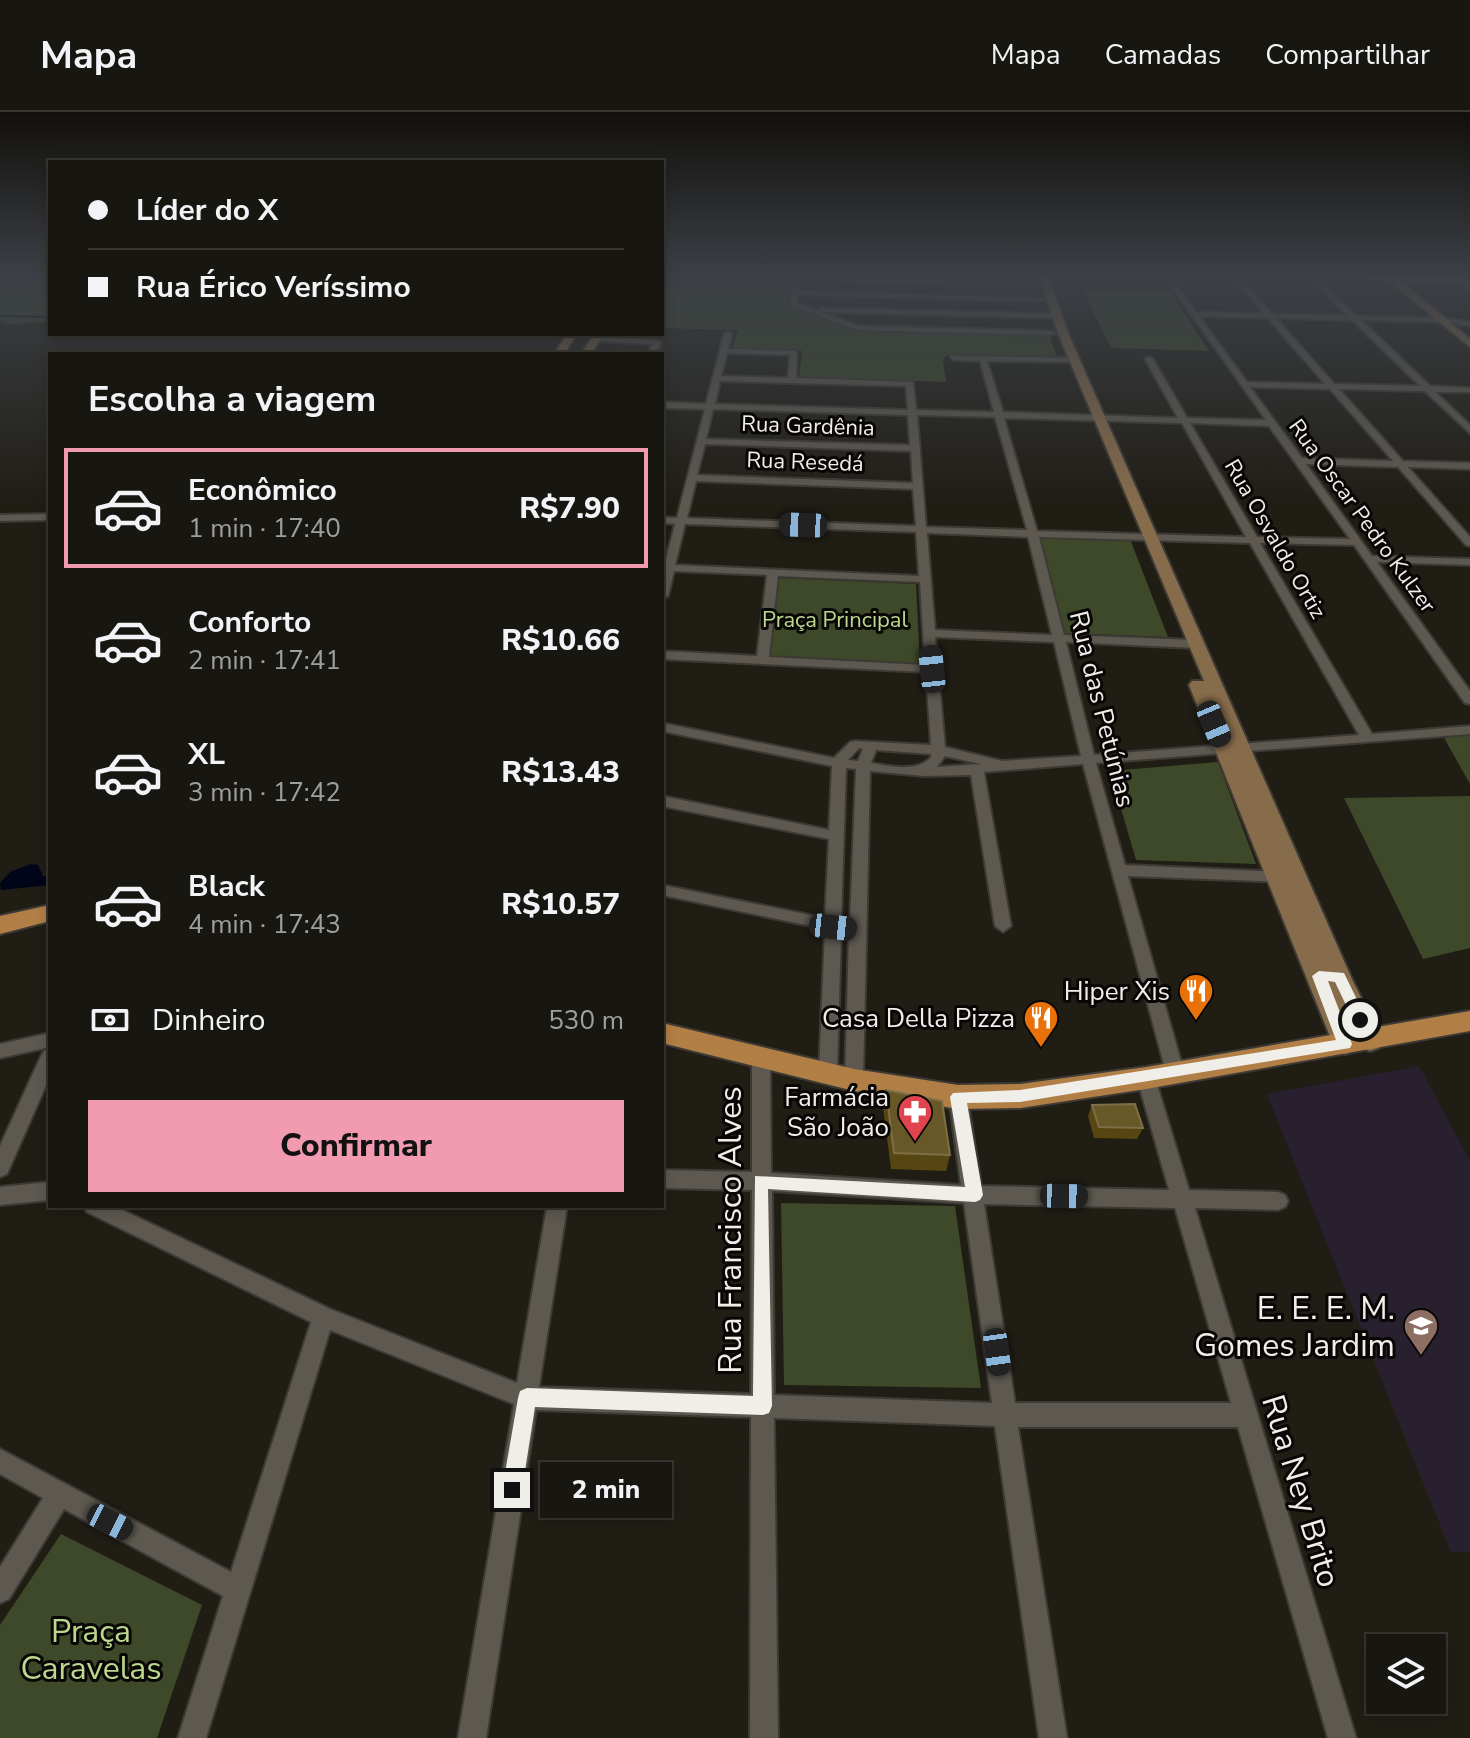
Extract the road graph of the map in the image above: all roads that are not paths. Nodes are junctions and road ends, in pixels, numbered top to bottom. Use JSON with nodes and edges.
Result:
{"nodes":[{"id":1,"x":723,"y":351,"type":"edge"},
{"id":2,"x":754,"y":352,"type":"edge"},
{"id":3,"x":1063,"y":352,"type":"edge"},
{"id":4,"x":1065,"y":352,"type":"edge"},
{"id":5,"x":1221,"y":352,"type":"edge"},
{"id":6,"x":1302,"y":352,"type":"edge"},
{"id":7,"x":1389,"y":352,"type":"edge"},
{"id":8,"x":953,"y":358,"type":"dead end"},
{"id":9,"x":983,"y":359,"type":"junction"},
{"id":10,"x":1149,"y":359,"type":"dead end"},
{"id":11,"x":1068,"y":360,"type":"junction"},
{"id":12,"x":716,"y":378,"type":"junction"},
{"id":13,"x":792,"y":380,"type":"junction"},
{"id":14,"x":1244,"y":384,"type":"junction"},
{"id":15,"x":1333,"y":387,"type":"junction"},
{"id":16,"x":1428,"y":389,"type":"junction"},
{"id":17,"x":1470,"y":390,"type":"edge"},
{"id":18,"x":664,"y":405,"type":"edge"},
{"id":19,"x":710,"y":407,"type":"junction"},
{"id":20,"x":912,"y":414,"type":"junction"},
{"id":21,"x":1000,"y":416,"type":"junction"},
{"id":22,"x":1092,"y":418,"type":"junction"},
{"id":23,"x":1183,"y":421,"type":"junction"},
{"id":24,"x":1271,"y":423,"type":"junction"},
{"id":25,"x":1470,"y":430,"type":"edge"},
{"id":26,"x":700,"y":441,"type":"junction"},
{"id":27,"x":915,"y":448,"type":"junction"},
{"id":28,"x":1299,"y":461,"type":"junction"},
{"id":29,"x":1401,"y":464,"type":"junction"},
{"id":30,"x":1470,"y":466,"type":"edge"},
{"id":31,"x":691,"y":478,"type":"junction"},
{"id":32,"x":918,"y":486,"type":"junction"},
{"id":33,"x":48,"y":517,"type":"edge"},
{"id":34,"x":0,"y":518,"type":"edge"},
{"id":35,"x":664,"y":520,"type":"edge"},
{"id":36,"x":681,"y":520,"type":"junction"},
{"id":37,"x":922,"y":530,"type":"junction"},
{"id":38,"x":1033,"y":534,"type":"junction"},
{"id":39,"x":1143,"y":538,"type":"junction"},
{"id":40,"x":1253,"y":540,"type":"junction"},
{"id":41,"x":1357,"y":542,"type":"junction"},
{"id":42,"x":1470,"y":543,"type":"edge"},
{"id":43,"x":1369,"y":559,"type":"junction"},
{"id":44,"x":1470,"y":562,"type":"edge"},
{"id":45,"x":670,"y":568,"type":"junction"},
{"id":46,"x":773,"y":573,"type":"junction"},
{"id":47,"x":924,"y":579,"type":"junction"},
{"id":48,"x":664,"y":589,"type":"edge"},
{"id":49,"x":929,"y":633,"type":"junction"},
{"id":50,"x":1058,"y":638,"type":"junction"},
{"id":51,"x":1188,"y":643,"type":"junction"},
{"id":52,"x":664,"y":655,"type":"edge"},
{"id":53,"x":763,"y":660,"type":"junction"},
{"id":54,"x":932,"y":669,"type":"junction"},
{"id":55,"x":1470,"y":700,"type":"edge"},
{"id":56,"x":664,"y":727,"type":"edge"},
{"id":57,"x":1470,"y":730,"type":"edge"},
{"id":58,"x":1368,"y":739,"type":"junction"},
{"id":59,"x":855,"y":745,"type":"junction"},
{"id":60,"x":873,"y":745,"type":"junction"},
{"id":61,"x":938,"y":750,"type":"junction"},
{"id":62,"x":1234,"y":750,"type":"junction"},
{"id":63,"x":802,"y":754,"type":"junction"},
{"id":64,"x":839,"y":761,"type":"junction"},
{"id":65,"x":1089,"y":761,"type":"junction"},
{"id":66,"x":863,"y":764,"type":"junction"},
{"id":67,"x":1003,"y":765,"type":"junction"},
{"id":68,"x":913,"y":771,"type":"junction"},
{"id":69,"x":977,"y":772,"type":"junction"},
{"id":70,"x":664,"y":801,"type":"edge"},
{"id":71,"x":837,"y":836,"type":"junction"},
{"id":72,"x":1119,"y":870,"type":"junction"},
{"id":73,"x":1288,"y":877,"type":"junction"},
{"id":74,"x":664,"y":890,"type":"edge"},
{"id":75,"x":48,"y":913,"type":"edge"},
{"id":76,"x":0,"y":925,"type":"edge"},
{"id":77,"x":1003,"y":926,"type":"dead end"},
{"id":78,"x":833,"y":927,"type":"junction"},
{"id":79,"x":856,"y":930,"type":"junction"},
{"id":80,"x":832,"y":959,"type":"junction"},
{"id":81,"x":855,"y":962,"type":"junction"},
{"id":82,"x":1470,"y":1021,"type":"edge"},
{"id":83,"x":664,"y":1033,"type":"edge"},
{"id":84,"x":48,"y":1040,"type":"edge"},
{"id":85,"x":1357,"y":1043,"type":"junction"},
{"id":86,"x":0,"y":1051,"type":"edge"},
{"id":87,"x":761,"y":1057,"type":"junction"},
{"id":88,"x":48,"y":1060,"type":"edge"},
{"id":89,"x":1175,"y":1072,"type":"junction"},
{"id":90,"x":841,"y":1076,"type":"junction"},
{"id":91,"x":1146,"y":1078,"type":"junction"},
{"id":92,"x":958,"y":1097,"type":"junction"},
{"id":93,"x":0,"y":1168,"type":"edge"},
{"id":94,"x":664,"y":1179,"type":"edge"},
{"id":95,"x":760,"y":1181,"type":"junction"},
{"id":96,"x":48,"y":1191,"type":"edge"},
{"id":97,"x":975,"y":1195,"type":"junction"},
{"id":98,"x":0,"y":1196,"type":"edge"},
{"id":99,"x":1182,"y":1198,"type":"junction"},
{"id":100,"x":1278,"y":1201,"type":"dead end"},
{"id":101,"x":98,"y":1208,"type":"edge"},
{"id":102,"x":557,"y":1208,"type":"edge"},
{"id":103,"x":323,"y":1317,"type":"junction"},
{"id":104,"x":527,"y":1398,"type":"junction"},
{"id":105,"x":763,"y":1406,"type":"junction"},
{"id":106,"x":1006,"y":1415,"type":"junction"},
{"id":107,"x":1245,"y":1415,"type":"junction"},
{"id":108,"x":0,"y":1461,"type":"edge"},
{"id":109,"x":59,"y":1495,"type":"junction"},
{"id":110,"x":236,"y":1589,"type":"junction"},
{"id":111,"x":0,"y":1590,"type":"edge"},
{"id":112,"x":192,"y":1738,"type":"edge"},
{"id":113,"x":472,"y":1738,"type":"edge"},
{"id":114,"x":764,"y":1738,"type":"edge"},
{"id":115,"x":1053,"y":1738,"type":"edge"},
{"id":116,"x":1342,"y":1738,"type":"edge"}],
"edges":[{"from":1,"to":12,"type":"street"},
{"from":2,"to":13,"type":"street"},
{"from":3,"to":11,"type":"main road"},
{"from":4,"to":11,"type":"main road"},
{"from":5,"to":14,"type":"street","name":"Rua Oscar Pedro Kulzer"},
{"from":6,"to":15,"type":"street"},
{"from":7,"to":16,"type":"street"},
{"from":8,"to":9,"type":"street"},
{"from":9,"to":11,"type":"street"},
{"from":9,"to":21,"type":"street","name":"Rua das Petúnias"},
{"from":10,"to":23,"type":"street","name":"Rua Osvaldo Ortiz"},
{"from":11,"to":22,"type":"main road"},
{"from":12,"to":13,"type":"street"},
{"from":12,"to":19,"type":"street"},
{"from":13,"to":20,"type":"street"},
{"from":14,"to":15,"type":"street"},
{"from":14,"to":24,"type":"street","name":"Rua Oscar Pedro Kulzer"},
{"from":15,"to":16,"type":"street"},
{"from":15,"to":29,"type":"street"},
{"from":16,"to":17,"type":"street"},
{"from":16,"to":25,"type":"street"},
{"from":18,"to":19,"type":"street"},
{"from":19,"to":20,"type":"street"},
{"from":19,"to":26,"type":"street"},
{"from":20,"to":21,"type":"street"},
{"from":20,"to":27,"type":"street"},
{"from":21,"to":22,"type":"street"},
{"from":21,"to":38,"type":"street","name":"Rua das Petúnias"},
{"from":22,"to":23,"type":"street"},
{"from":22,"to":39,"type":"main road"},
{"from":23,"to":24,"type":"street"},
{"from":23,"to":40,"type":"street","name":"Rua Osvaldo Ortiz"},
{"from":24,"to":28,"type":"street","name":"Rua Oscar Pedro Kulzer"},
{"from":26,"to":27,"type":"street","name":"Rua Gardênia"},
{"from":26,"to":31,"type":"street"},
{"from":27,"to":32,"type":"street"},
{"from":28,"to":29,"type":"street"},
{"from":28,"to":41,"type":"street","name":"Rua Oscar Pedro Kulzer"},
{"from":29,"to":30,"type":"street"},
{"from":29,"to":42,"type":"street"},
{"from":31,"to":32,"type":"street","name":"Rua Resedá"},
{"from":31,"to":36,"type":"street"},
{"from":32,"to":37,"type":"street"},
{"from":33,"to":34,"type":"street"},
{"from":35,"to":36,"type":"street"},
{"from":36,"to":37,"type":"street"},
{"from":36,"to":45,"type":"street"},
{"from":37,"to":38,"type":"street"},
{"from":37,"to":47,"type":"street"},
{"from":38,"to":39,"type":"street"},
{"from":38,"to":50,"type":"street","name":"Rua das Petúnias"},
{"from":39,"to":40,"type":"street"},
{"from":39,"to":51,"type":"main road"},
{"from":40,"to":41,"type":"street"},
{"from":40,"to":58,"type":"street","name":"Rua Osvaldo Ortiz"},
{"from":41,"to":43,"type":"street","name":"Rua Oscar Pedro Kulzer"},
{"from":43,"to":44,"type":"street"},
{"from":43,"to":55,"type":"street","name":"Rua Oscar Pedro Kulzer"},
{"from":45,"to":46,"type":"street"},
{"from":45,"to":48,"type":"street"},
{"from":46,"to":47,"type":"street"},
{"from":46,"to":53,"type":"street"},
{"from":47,"to":49,"type":"street"},
{"from":49,"to":50,"type":"street"},
{"from":49,"to":54,"type":"street"},
{"from":50,"to":51,"type":"street"},
{"from":50,"to":65,"type":"street","name":"Rua das Petúnias"},
{"from":51,"to":62,"type":"main road"},
{"from":52,"to":53,"type":"street"},
{"from":53,"to":54,"type":"street"},
{"from":54,"to":61,"type":"street"},
{"from":56,"to":63,"type":"street"},
{"from":57,"to":58,"type":"street"},
{"from":58,"to":62,"type":"street"},
{"from":59,"to":60,"type":"street"},
{"from":59,"to":63,"type":"street"},
{"from":59,"to":64,"type":"street"},
{"from":60,"to":61,"type":"street"},
{"from":60,"to":66,"type":"street"},
{"from":61,"to":67,"type":"street"},
{"from":61,"to":68,"type":"street"},
{"from":62,"to":65,"type":"street"},
{"from":62,"to":73,"type":"main road"},
{"from":63,"to":64,"type":"street"},
{"from":64,"to":66,"type":"street"},
{"from":64,"to":71,"type":"street"},
{"from":65,"to":67,"type":"street"},
{"from":65,"to":72,"type":"street","name":"Rua das Petúnias"},
{"from":66,"to":68,"type":"street"},
{"from":66,"to":79,"type":"street"},
{"from":67,"to":69,"type":"street"},
{"from":68,"to":69,"type":"street"},
{"from":69,"to":77,"type":"street"},
{"from":70,"to":71,"type":"street"},
{"from":71,"to":78,"type":"street"},
{"from":72,"to":73,"type":"street"},
{"from":72,"to":89,"type":"street","name":"Rua das Petúnias"},
{"from":73,"to":85,"type":"main road"},
{"from":74,"to":78,"type":"street"},
{"from":75,"to":76,"type":"main road"},
{"from":78,"to":79,"type":"street"},
{"from":78,"to":80,"type":"street"},
{"from":79,"to":81,"type":"street"},
{"from":80,"to":81,"type":"street"},
{"from":80,"to":90,"type":"street"},
{"from":81,"to":90,"type":"street"},
{"from":82,"to":85,"type":"main road"},
{"from":83,"to":87,"type":"main road"},
{"from":84,"to":86,"type":"street"},
{"from":85,"to":89,"type":"main road"},
{"from":87,"to":90,"type":"main road"},
{"from":87,"to":95,"type":"street","name":"Rua Francisco Alves"},
{"from":88,"to":93,"type":"street"},
{"from":89,"to":91,"type":"main road"},
{"from":90,"to":92,"type":"main road"},
{"from":91,"to":92,"type":"main road"},
{"from":91,"to":99,"type":"street","name":"Rua Ney Brito"},
{"from":92,"to":97,"type":"street"},
{"from":94,"to":95,"type":"street"},
{"from":95,"to":97,"type":"street"},
{"from":95,"to":105,"type":"street","name":"Rua Francisco Alves"},
{"from":96,"to":98,"type":"street"},
{"from":97,"to":99,"type":"street"},
{"from":97,"to":106,"type":"street"},
{"from":99,"to":100,"type":"street"},
{"from":99,"to":107,"type":"street","name":"Rua Ney Brito"},
{"from":101,"to":103,"type":"street"},
{"from":102,"to":104,"type":"street"},
{"from":103,"to":104,"type":"street"},
{"from":103,"to":110,"type":"street"},
{"from":104,"to":105,"type":"street"},
{"from":104,"to":113,"type":"street"},
{"from":105,"to":106,"type":"street"},
{"from":105,"to":114,"type":"street","name":"Rua Francisco Alves"},
{"from":106,"to":107,"type":"street"},
{"from":106,"to":115,"type":"street"},
{"from":107,"to":116,"type":"street","name":"Rua Ney Brito"},
{"from":108,"to":109,"type":"street"},
{"from":109,"to":110,"type":"street"},
{"from":109,"to":111,"type":"street"},
{"from":110,"to":112,"type":"street"}]}
